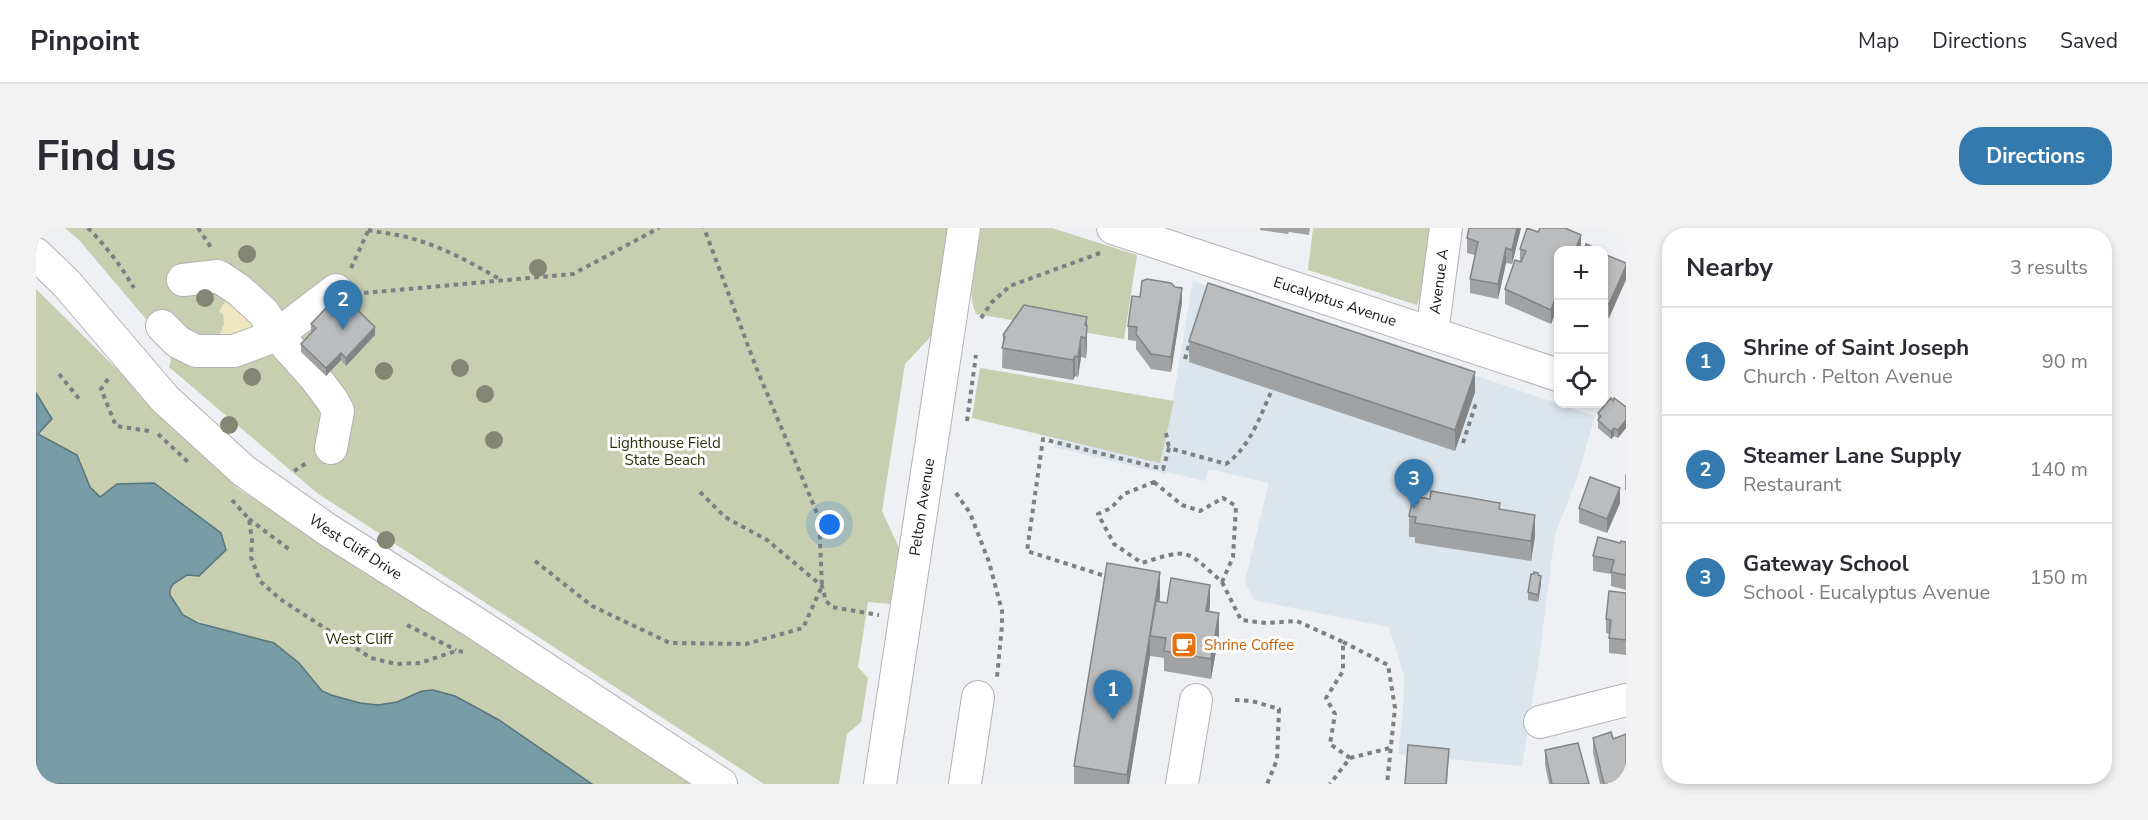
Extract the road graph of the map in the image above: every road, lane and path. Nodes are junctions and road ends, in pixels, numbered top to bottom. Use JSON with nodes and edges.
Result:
{"nodes":[{"id":1,"x":88,"y":228,"type":"edge"},
{"id":2,"x":659,"y":228,"type":"edge"},
{"id":3,"x":704,"y":228,"type":"edge"},
{"id":4,"x":964,"y":228,"type":"edge"},
{"id":5,"x":1446,"y":228,"type":"edge"},
{"id":6,"x":368,"y":229,"type":"edge"},
{"id":7,"x":1108,"y":240,"type":"edge"},
{"id":8,"x":36,"y":254,"type":"edge"},
{"id":9,"x":183,"y":280,"type":"dead end"},
{"id":10,"x":502,"y":280,"type":"junction"},
{"id":11,"x":134,"y":288,"type":"dead end"},
{"id":12,"x":336,"y":290,"type":"junction"},
{"id":13,"x":162,"y":326,"type":"dead end"},
{"id":14,"x":980,"y":327,"type":"dead end"},
{"id":15,"x":1432,"y":333,"type":"junction"},
{"id":16,"x":277,"y":335,"type":"junction"},
{"id":17,"x":1191,"y":339,"type":"edge"},
{"id":18,"x":977,"y":350,"type":"dead end"},
{"id":19,"x":1185,"y":359,"type":"dead end"},
{"id":20,"x":59,"y":374,"type":"dead end"},
{"id":21,"x":1554,"y":374,"type":"edge"},
{"id":22,"x":108,"y":379,"type":"dead end"},
{"id":23,"x":1272,"y":390,"type":"dead end"},
{"id":24,"x":80,"y":400,"type":"dead end"},
{"id":25,"x":1471,"y":404,"type":"edge"},
{"id":26,"x":967,"y":421,"type":"dead end"},
{"id":27,"x":153,"y":429,"type":"dead end"},
{"id":28,"x":1166,"y":433,"type":"dead end"},
{"id":29,"x":1463,"y":443,"type":"dead end"},
{"id":30,"x":331,"y":448,"type":"joint"},
{"id":31,"x":1169,"y":448,"type":"junction"},
{"id":32,"x":274,"y":492,"type":"junction"},
{"id":33,"x":700,"y":492,"type":"dead end"},
{"id":34,"x":956,"y":492,"type":"dead end"},
{"id":35,"x":249,"y":519,"type":"dead end"},
{"id":36,"x":290,"y":550,"type":"dead end"},
{"id":37,"x":535,"y":561,"type":"dead end"},
{"id":38,"x":1102,"y":575,"type":"dead end"},
{"id":39,"x":1222,"y":582,"type":"junction"},
{"id":40,"x":822,"y":586,"type":"junction"},
{"id":41,"x":883,"y":617,"type":"dead end"},
{"id":42,"x":407,"y":624,"type":"dead end"},
{"id":43,"x":1343,"y":642,"type":"junction"},
{"id":44,"x":456,"y":651,"type":"dead end"},
{"id":45,"x":987,"y":690,"type":"joint"},
{"id":46,"x":1196,"y":700,"type":"dead end"},
{"id":47,"x":1234,"y":700,"type":"dead end"},
{"id":48,"x":1626,"y":700,"type":"edge"},
{"id":49,"x":1539,"y":722,"type":"dead end"},
{"id":50,"x":1390,"y":748,"type":"junction"},
{"id":51,"x":1350,"y":758,"type":"junction"},
{"id":52,"x":721,"y":784,"type":"edge"},
{"id":53,"x":880,"y":784,"type":"edge"},
{"id":54,"x":964,"y":784,"type":"edge"},
{"id":55,"x":1182,"y":784,"type":"edge"},
{"id":56,"x":1267,"y":784,"type":"edge"},
{"id":57,"x":1330,"y":784,"type":"edge"},
{"id":58,"x":1387,"y":784,"type":"edge"}],
"edges":[{"from":1,"to":11,"type":"path"},
{"from":2,"to":10,"type":"path"},
{"from":3,"to":40,"type":"path"},
{"from":4,"to":53,"type":"street","name":"Pelton Avenue"},
{"from":5,"to":15,"type":"street","name":"Avenue A"},
{"from":6,"to":10,"type":"path"},
{"from":6,"to":12,"type":"path"},
{"from":7,"to":14,"type":"path"},
{"from":7,"to":15,"type":"street","name":"Eucalyptus Avenue"},
{"from":8,"to":32,"type":"street","name":"West Cliff Drive"},
{"from":9,"to":16,"type":"street"},
{"from":10,"to":12,"type":"path"},
{"from":12,"to":16,"type":"street"},
{"from":13,"to":16,"type":"street"},
{"from":15,"to":21,"type":"street","name":"Eucalyptus Avenue"},
{"from":16,"to":30,"type":"street"},
{"from":17,"to":19,"type":"path"},
{"from":18,"to":26,"type":"path"},
{"from":20,"to":24,"type":"path"},
{"from":22,"to":27,"type":"path"},
{"from":23,"to":31,"type":"path"},
{"from":25,"to":29,"type":"path"},
{"from":28,"to":31,"type":"path"},
{"from":30,"to":32,"type":"path"},
{"from":31,"to":38,"type":"path"},
{"from":32,"to":52,"type":"street","name":"West Cliff Drive"},
{"from":33,"to":40,"type":"path"},
{"from":34,"to":45,"type":"path"},
{"from":35,"to":36,"type":"path"},
{"from":37,"to":40,"type":"path"},
{"from":39,"to":39,"type":"path"},
{"from":39,"to":43,"type":"path"},
{"from":40,"to":41,"type":"path"},
{"from":42,"to":44,"type":"path"},
{"from":43,"to":50,"type":"path"},
{"from":43,"to":51,"type":"path"},
{"from":45,"to":54,"type":"street"},
{"from":46,"to":55,"type":"street"},
{"from":47,"to":56,"type":"path"},
{"from":48,"to":49,"type":"street"},
{"from":50,"to":51,"type":"path"},
{"from":50,"to":58,"type":"path"},
{"from":51,"to":57,"type":"path"}]}
